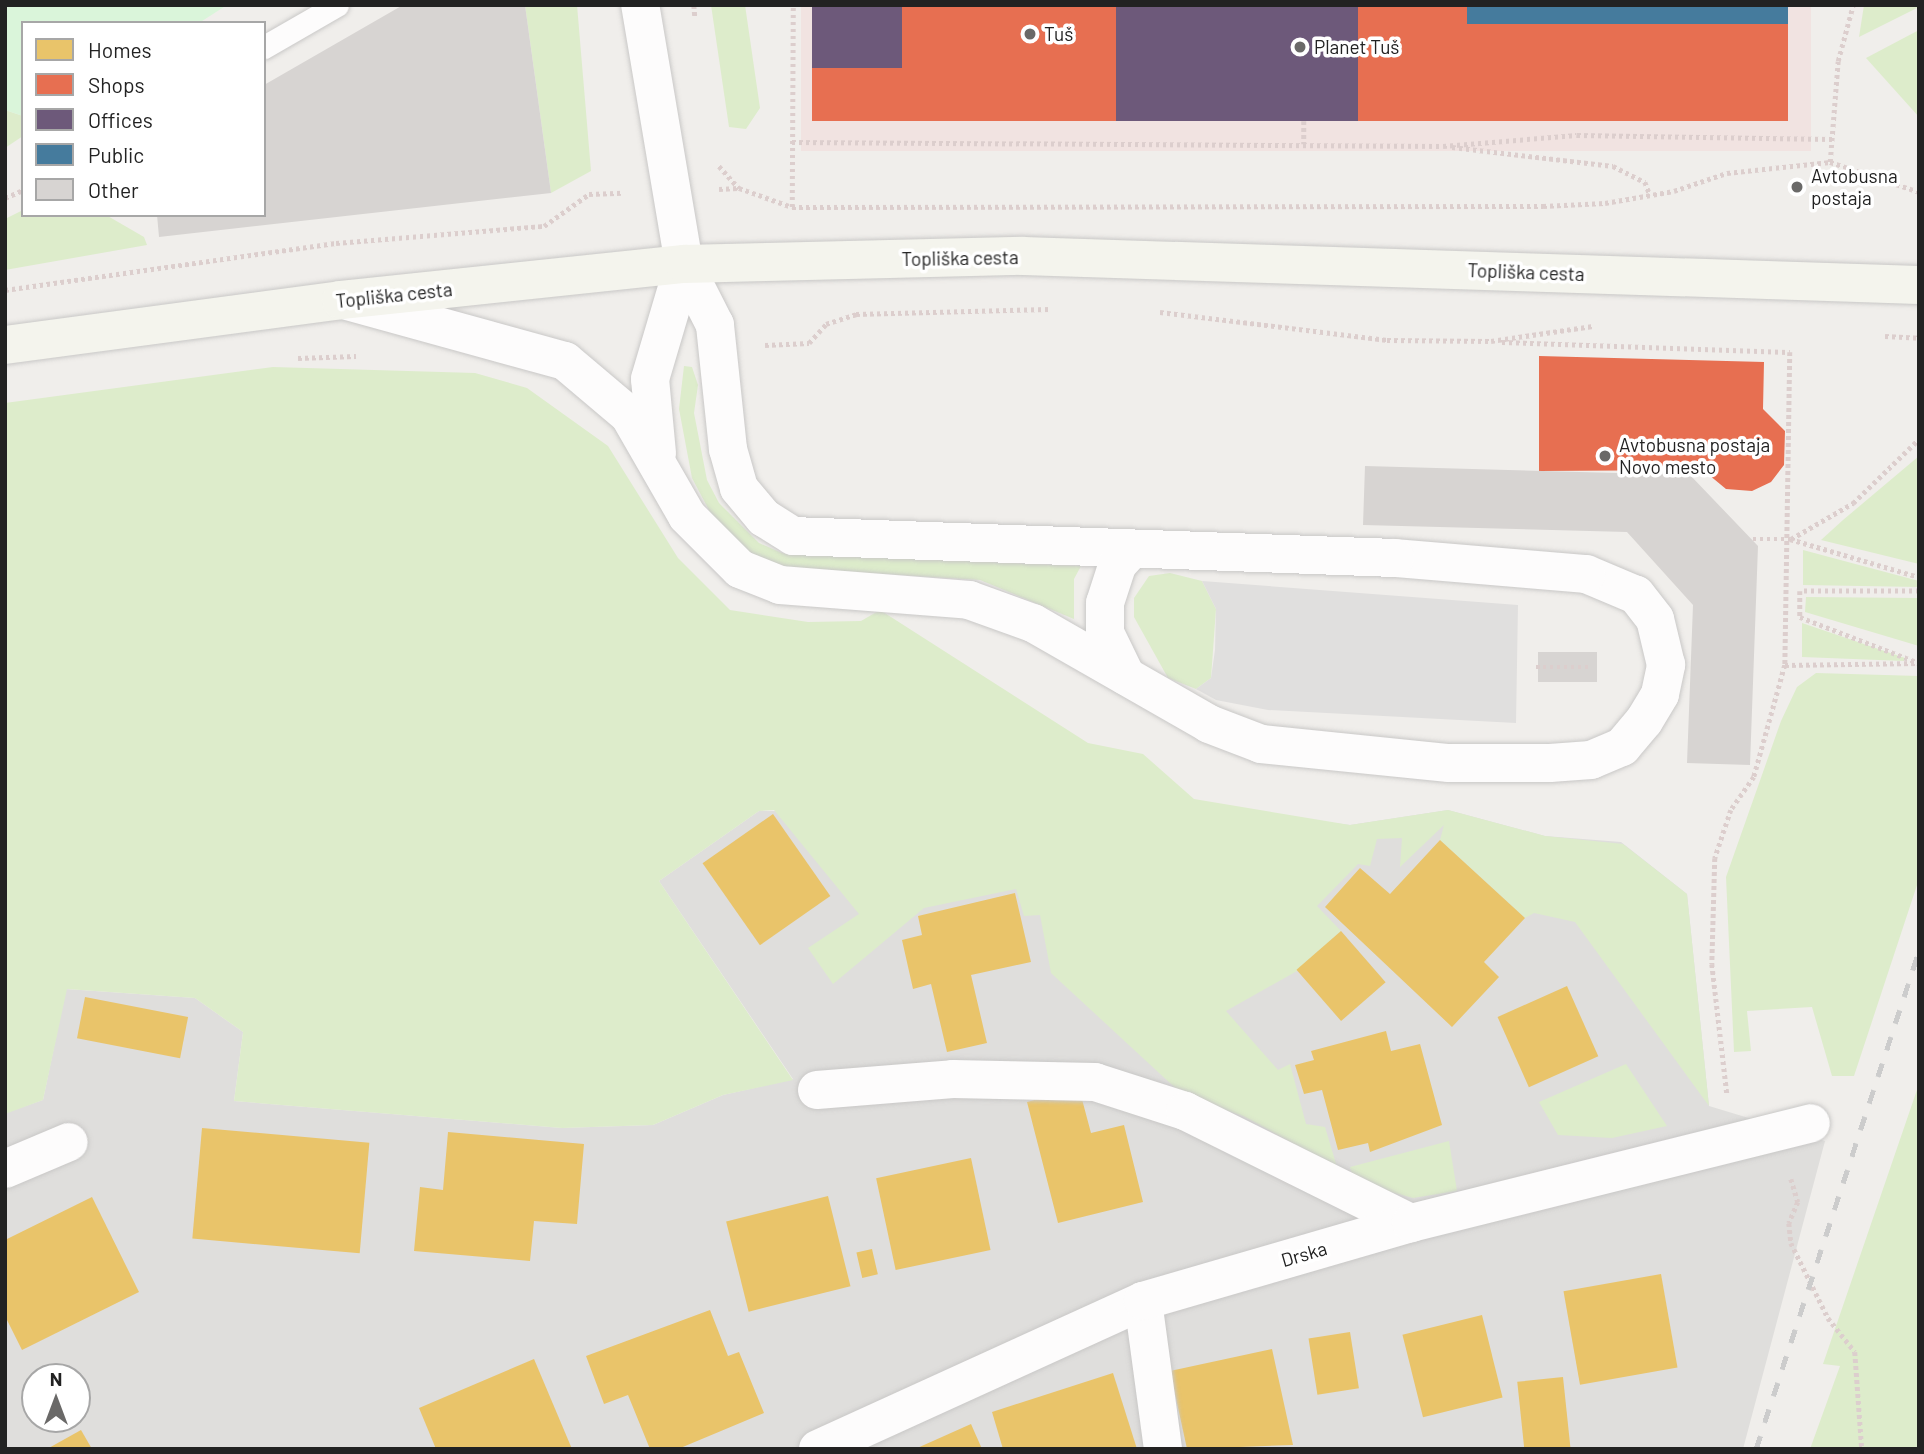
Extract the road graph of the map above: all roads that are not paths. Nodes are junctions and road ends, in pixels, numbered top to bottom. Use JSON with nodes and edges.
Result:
{"nodes":[{"id":1,"x":337,"y":5,"type":"edge"},
{"id":2,"x":640,"y":5,"type":"edge"},
{"id":3,"x":266,"y":46,"type":"edge"},
{"id":4,"x":684,"y":264,"type":"junction"},
{"id":5,"x":1919,"y":285,"type":"edge"},
{"id":6,"x":341,"y":300,"type":"junction"},
{"id":7,"x":5,"y":345,"type":"edge"},
{"id":8,"x":657,"y":458,"type":"junction"},
{"id":9,"x":1132,"y":549,"type":"junction"},
{"id":10,"x":1126,"y":676,"type":"junction"},
{"id":11,"x":817,"y":1090,"type":"dead end"},
{"id":12,"x":1811,"y":1123,"type":"dead end"},
{"id":13,"x":69,"y":1142,"type":"dead end"},
{"id":14,"x":5,"y":1169,"type":"edge"},
{"id":15,"x":1411,"y":1223,"type":"junction"},
{"id":16,"x":1143,"y":1301,"type":"junction"},
{"id":17,"x":818,"y":1449,"type":"edge"},
{"id":18,"x":1163,"y":1449,"type":"edge"}],
"edges":[{"from":1,"to":3,"type":"lane"},
{"from":2,"to":4,"type":"street"},
{"from":4,"to":5,"type":"main road","name":"Topliška cesta"},
{"from":4,"to":6,"type":"main road","name":"Topliška cesta"},
{"from":4,"to":8,"type":"street"},
{"from":4,"to":9,"type":"street"},
{"from":6,"to":7,"type":"main road","name":"Topliška cesta"},
{"from":6,"to":8,"type":"street"},
{"from":8,"to":10,"type":"street"},
{"from":9,"to":10,"type":"street"},
{"from":9,"to":10,"type":"street"},
{"from":11,"to":15,"type":"street"},
{"from":12,"to":15,"type":"street","name":"Drska"},
{"from":13,"to":14,"type":"street"},
{"from":15,"to":16,"type":"street","name":"Drska"},
{"from":16,"to":17,"type":"street","name":"Drska"},
{"from":16,"to":18,"type":"street"}]}
